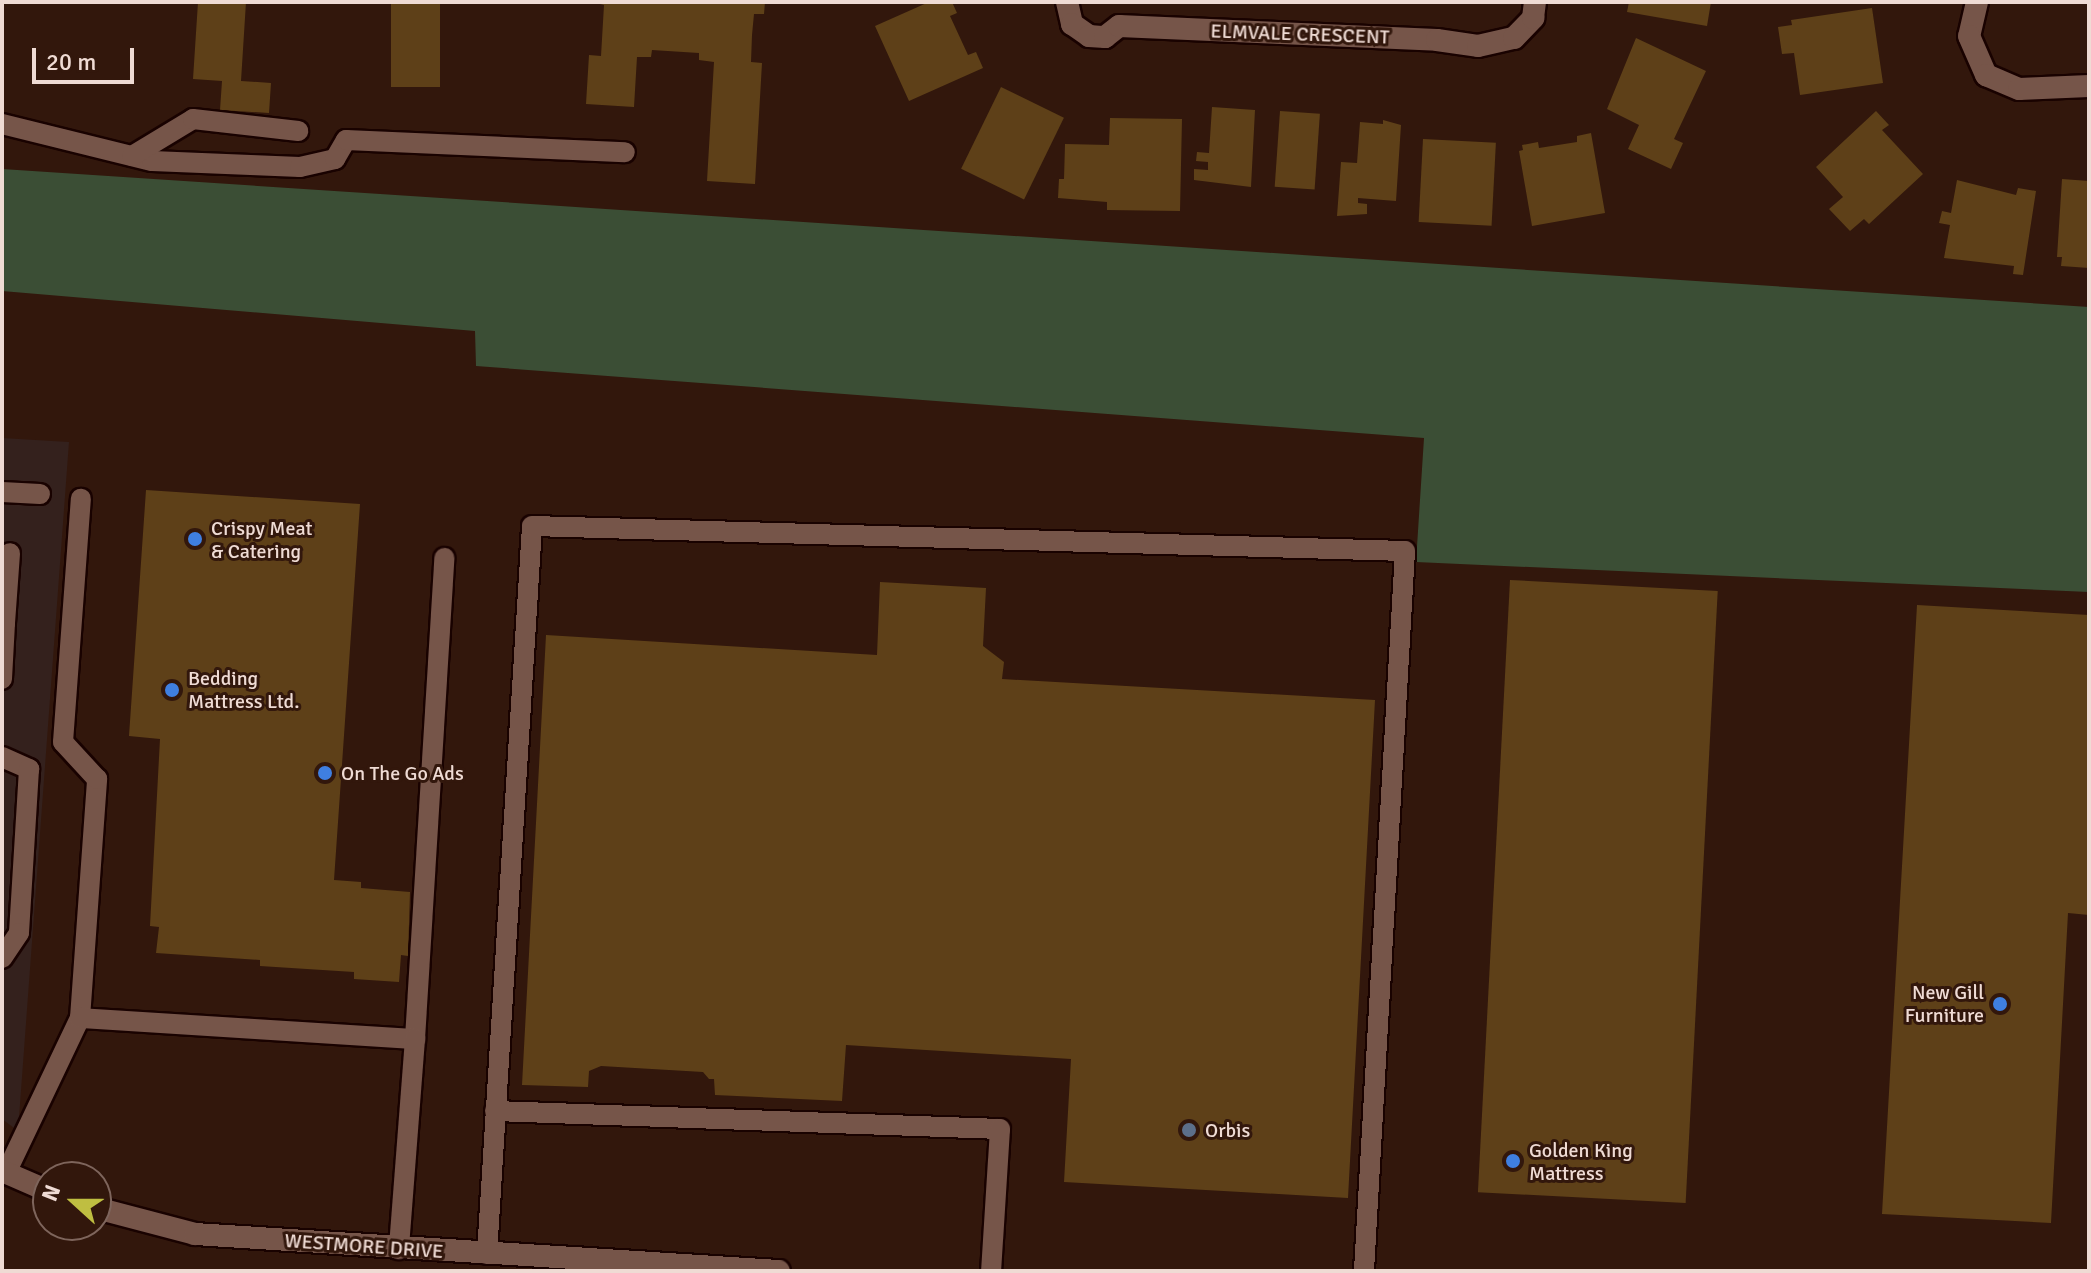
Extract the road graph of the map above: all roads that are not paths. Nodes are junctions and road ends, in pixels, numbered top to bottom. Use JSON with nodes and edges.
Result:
{"nodes":[{"id":1,"x":1067,"y":2,"type":"edge"},
{"id":2,"x":1535,"y":2,"type":"edge"},
{"id":3,"x":1977,"y":2,"type":"edge"},
{"id":4,"x":2089,"y":86,"type":"edge"},
{"id":5,"x":2,"y":124,"type":"edge"},
{"id":6,"x":298,"y":131,"type":"dead end"},
{"id":7,"x":625,"y":152,"type":"dead end"},
{"id":8,"x":132,"y":156,"type":"junction"},
{"id":9,"x":2,"y":492,"type":"edge"},
{"id":10,"x":40,"y":494,"type":"dead end"},
{"id":11,"x":81,"y":499,"type":"dead end"},
{"id":12,"x":10,"y":553,"type":"dead end"},
{"id":13,"x":444,"y":558,"type":"dead end"},
{"id":14,"x":4,"y":623,"type":"edge"},
{"id":15,"x":2,"y":679,"type":"edge"},
{"id":16,"x":2,"y":757,"type":"edge"},
{"id":17,"x":2,"y":958,"type":"edge"},
{"id":18,"x":80,"y":1018,"type":"junction"},
{"id":19,"x":415,"y":1039,"type":"junction"},
{"id":20,"x":495,"y":1111,"type":"junction"},
{"id":21,"x":4,"y":1172,"type":"edge"},
{"id":22,"x":32,"y":1184,"type":"edge"},
{"id":23,"x":112,"y":1212,"type":"edge"},
{"id":24,"x":399,"y":1249,"type":"junction"},
{"id":25,"x":487,"y":1254,"type":"junction"},
{"id":26,"x":753,"y":1269,"type":"edge"},
{"id":27,"x":779,"y":1271,"type":"edge"},
{"id":28,"x":991,"y":1271,"type":"edge"},
{"id":29,"x":1364,"y":1271,"type":"edge"}],
"edges":[{"from":1,"to":2,"type":"street","name":"ELMVALE CRESCENT"},
{"from":3,"to":4,"type":"street"},
{"from":5,"to":8,"type":"lane"},
{"from":6,"to":8,"type":"lane"},
{"from":7,"to":8,"type":"lane"},
{"from":9,"to":10,"type":"lane"},
{"from":11,"to":18,"type":"lane"},
{"from":12,"to":14,"type":"lane"},
{"from":13,"to":19,"type":"lane"},
{"from":14,"to":15,"type":"lane"},
{"from":16,"to":17,"type":"lane"},
{"from":18,"to":19,"type":"lane"},
{"from":18,"to":21,"type":"lane"},
{"from":19,"to":24,"type":"lane"},
{"from":20,"to":25,"type":"lane"},
{"from":20,"to":28,"type":"lane"},
{"from":20,"to":29,"type":"lane"},
{"from":21,"to":22,"type":"street"},
{"from":23,"to":24,"type":"street","name":"WESTMORE DRIVE"},
{"from":24,"to":25,"type":"street","name":"WESTMORE DRIVE"},
{"from":25,"to":26,"type":"street","name":"WESTMORE DRIVE"},
{"from":26,"to":27,"type":"street","name":"WESTMORE DRIVE"}]}
